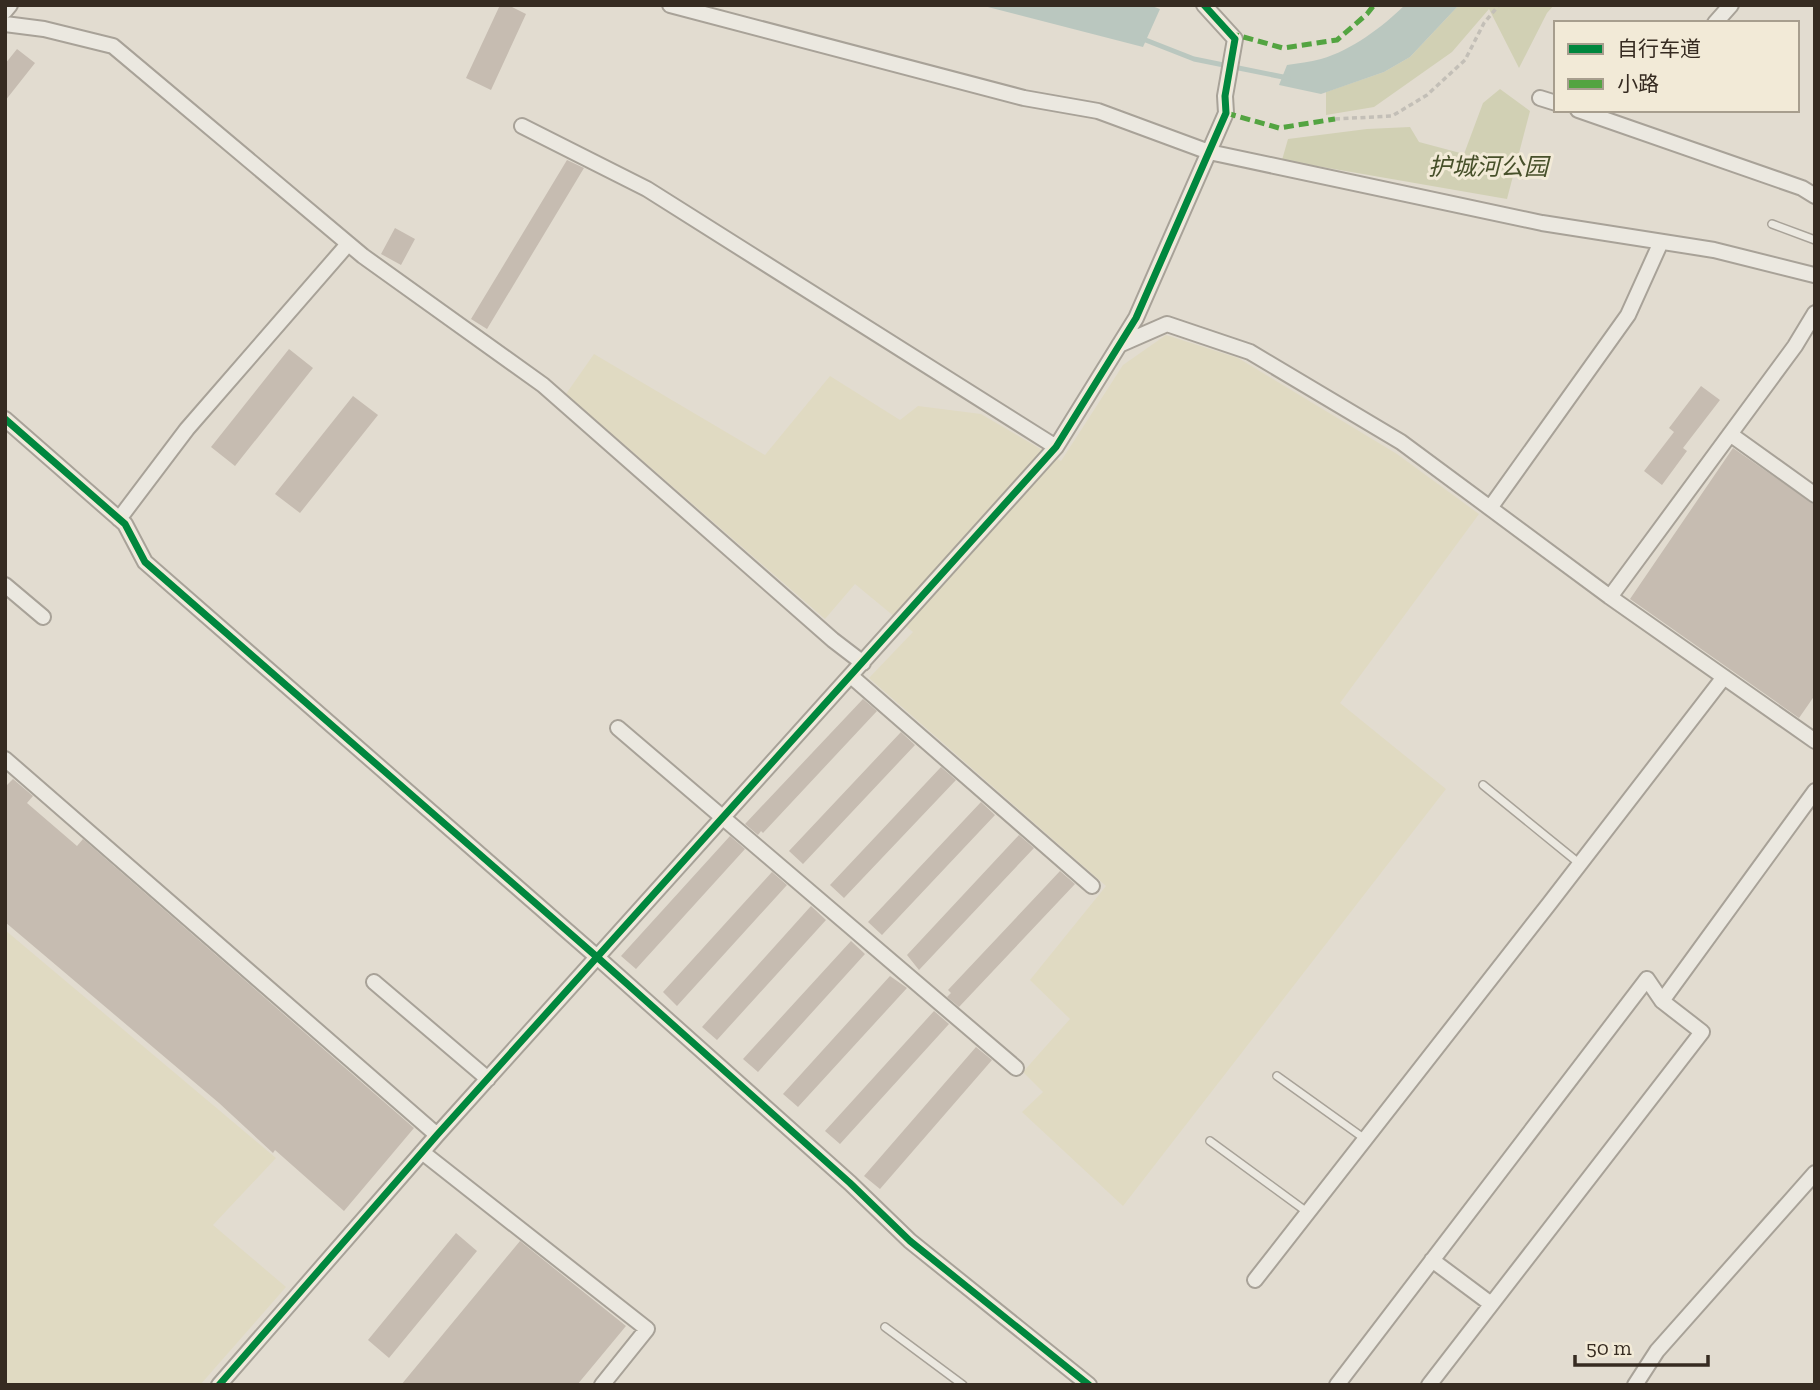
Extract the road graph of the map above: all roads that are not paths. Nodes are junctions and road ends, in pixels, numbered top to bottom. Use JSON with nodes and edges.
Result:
{"nodes":[{"id":1,"x":10,"y":5,"type":"edge"},
{"id":2,"x":670,"y":5,"type":"edge"},
{"id":3,"x":1203,"y":5,"type":"edge"},
{"id":4,"x":1731,"y":5,"type":"edge"},
{"id":5,"x":5,"y":11,"type":"edge"},
{"id":6,"x":1716,"y":21,"type":"edge"},
{"id":7,"x":5,"y":24,"type":"edge"},
{"id":8,"x":1539,"y":98,"type":"dead end"},
{"id":9,"x":1554,"y":102,"type":"edge"},
{"id":10,"x":1584,"y":112,"type":"edge"},
{"id":11,"x":522,"y":126,"type":"dead end"},
{"id":12,"x":1209,"y":152,"type":"junction"},
{"id":13,"x":1815,"y":196,"type":"edge"},
{"id":14,"x":1772,"y":224,"type":"dead end"},
{"id":15,"x":1815,"y":240,"type":"edge"},
{"id":16,"x":1661,"y":242,"type":"junction"},
{"id":17,"x":348,"y":244,"type":"junction"},
{"id":18,"x":1815,"y":276,"type":"edge"},
{"id":19,"x":1815,"y":313,"type":"edge"},
{"id":20,"x":1119,"y":345,"type":"junction"},
{"id":21,"x":5,"y":419,"type":"edge"},
{"id":22,"x":1730,"y":434,"type":"junction"},
{"id":23,"x":1056,"y":447,"type":"junction"},
{"id":24,"x":1815,"y":495,"type":"edge"},
{"id":25,"x":1490,"y":508,"type":"junction"},
{"id":26,"x":118,"y":519,"type":"junction"},
{"id":27,"x":5,"y":584,"type":"edge"},
{"id":28,"x":1610,"y":597,"type":"junction"},
{"id":29,"x":43,"y":617,"type":"dead end"},
{"id":30,"x":863,"y":663,"type":"junction"},
{"id":31,"x":851,"y":676,"type":"junction"},
{"id":32,"x":1724,"y":677,"type":"junction"},
{"id":33,"x":618,"y":727,"type":"dead end"},
{"id":34,"x":1815,"y":741,"type":"edge"},
{"id":35,"x":5,"y":760,"type":"edge"},
{"id":36,"x":1483,"y":785,"type":"dead end"},
{"id":37,"x":1815,"y":791,"type":"edge"},
{"id":38,"x":722,"y":819,"type":"junction"},
{"id":39,"x":1580,"y":864,"type":"junction"},
{"id":40,"x":1092,"y":886,"type":"dead end"},
{"id":41,"x":597,"y":957,"type":"junction"},
{"id":42,"x":374,"y":982,"type":"dead end"},
{"id":43,"x":1662,"y":1001,"type":"junction"},
{"id":44,"x":1016,"y":1068,"type":"dead end"},
{"id":45,"x":1278,"y":1076,"type":"dead end"},
{"id":46,"x":488,"y":1079,"type":"junction"},
{"id":47,"x":437,"y":1135,"type":"junction"},
{"id":48,"x":1365,"y":1139,"type":"junction"},
{"id":49,"x":1210,"y":1141,"type":"dead end"},
{"id":50,"x":422,"y":1152,"type":"junction"},
{"id":51,"x":1815,"y":1173,"type":"edge"},
{"id":52,"x":1307,"y":1212,"type":"junction"},
{"id":53,"x":1432,"y":1260,"type":"junction"},
{"id":54,"x":1255,"y":1280,"type":"dead end"},
{"id":55,"x":1491,"y":1304,"type":"junction"},
{"id":56,"x":885,"y":1327,"type":"dead end"},
{"id":57,"x":1086,"y":1384,"type":"edge"},
{"id":58,"x":219,"y":1385,"type":"edge"},
{"id":59,"x":602,"y":1385,"type":"edge"},
{"id":60,"x":962,"y":1385,"type":"edge"},
{"id":61,"x":1337,"y":1385,"type":"edge"},
{"id":62,"x":1429,"y":1385,"type":"edge"},
{"id":63,"x":1635,"y":1385,"type":"edge"}],
"edges":[{"from":1,"to":5,"type":"street"},
{"from":2,"to":12,"type":"street"},
{"from":3,"to":12,"type":"street"},
{"from":4,"to":6,"type":"street"},
{"from":7,"to":17,"type":"street"},
{"from":8,"to":9,"type":"street"},
{"from":10,"to":13,"type":"street"},
{"from":11,"to":23,"type":"street"},
{"from":12,"to":16,"type":"street"},
{"from":12,"to":20,"type":"street"},
{"from":14,"to":15,"type":"lane"},
{"from":16,"to":18,"type":"street"},
{"from":16,"to":25,"type":"street"},
{"from":17,"to":26,"type":"street"},
{"from":17,"to":30,"type":"street"},
{"from":19,"to":22,"type":"street"},
{"from":20,"to":23,"type":"street"},
{"from":20,"to":25,"type":"street"},
{"from":21,"to":26,"type":"street"},
{"from":22,"to":24,"type":"street"},
{"from":22,"to":28,"type":"street"},
{"from":23,"to":30,"type":"street"},
{"from":25,"to":28,"type":"street"},
{"from":26,"to":41,"type":"street"},
{"from":27,"to":29,"type":"street"},
{"from":28,"to":32,"type":"street"},
{"from":30,"to":31,"type":"street"},
{"from":31,"to":38,"type":"street"},
{"from":31,"to":40,"type":"street"},
{"from":32,"to":34,"type":"street"},
{"from":32,"to":39,"type":"street"},
{"from":33,"to":38,"type":"street"},
{"from":35,"to":47,"type":"street"},
{"from":36,"to":39,"type":"lane"},
{"from":37,"to":43,"type":"street"},
{"from":38,"to":41,"type":"street"},
{"from":38,"to":44,"type":"street"},
{"from":39,"to":48,"type":"street"},
{"from":41,"to":46,"type":"street"},
{"from":41,"to":57,"type":"street"},
{"from":42,"to":46,"type":"street"},
{"from":43,"to":53,"type":"street"},
{"from":43,"to":55,"type":"street"},
{"from":45,"to":48,"type":"lane"},
{"from":46,"to":47,"type":"street"},
{"from":47,"to":50,"type":"street"},
{"from":48,"to":52,"type":"street"},
{"from":49,"to":52,"type":"lane"},
{"from":50,"to":58,"type":"street"},
{"from":50,"to":59,"type":"street"},
{"from":51,"to":63,"type":"street"},
{"from":52,"to":54,"type":"street"},
{"from":53,"to":55,"type":"street"},
{"from":53,"to":61,"type":"street"},
{"from":55,"to":62,"type":"street"},
{"from":56,"to":60,"type":"lane"}]}
